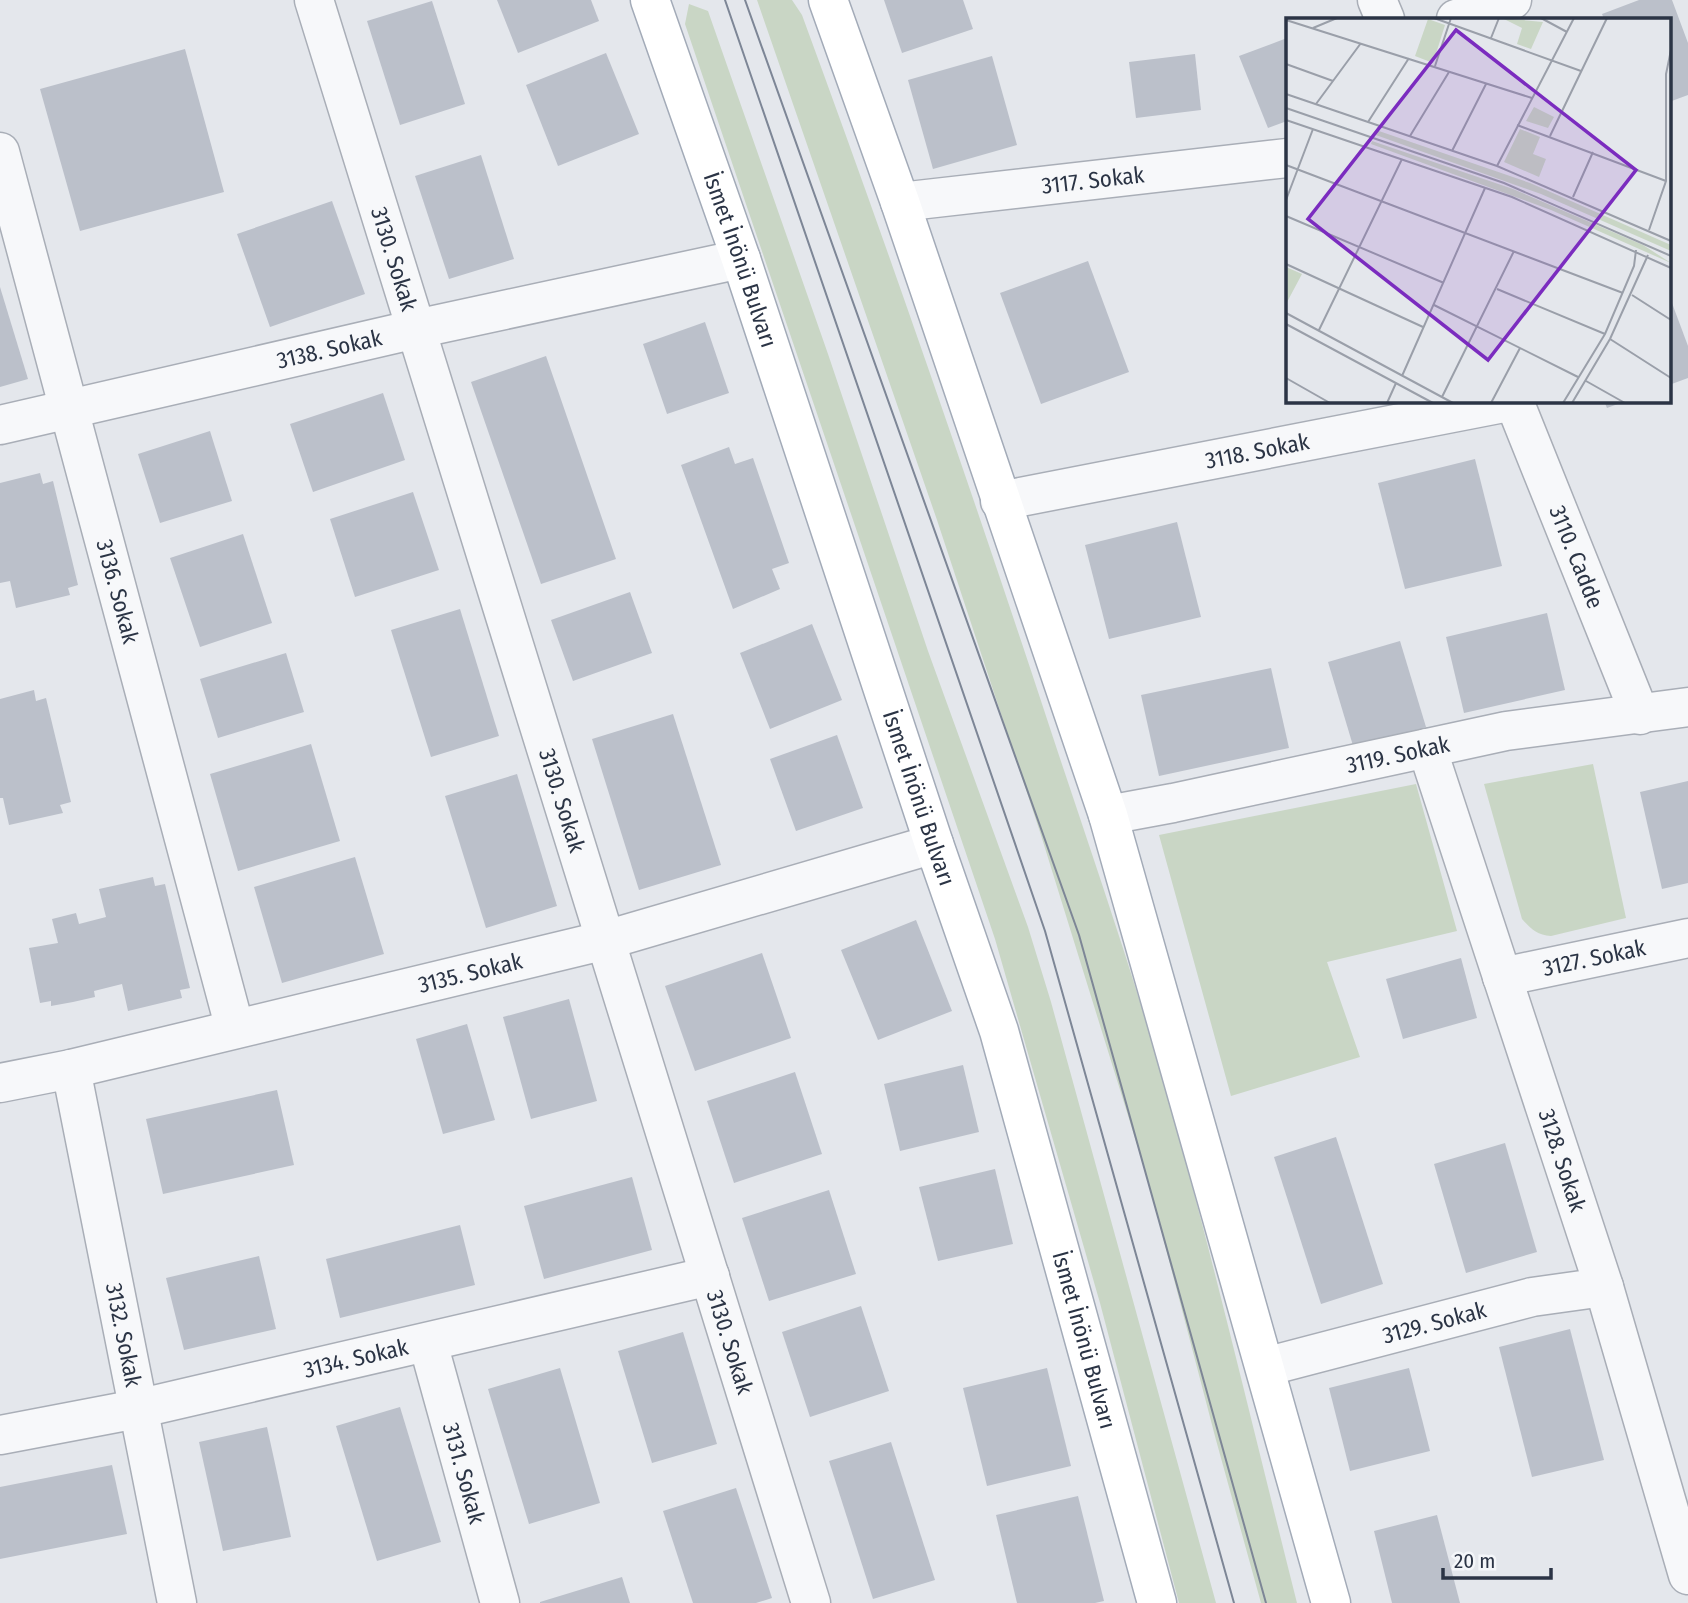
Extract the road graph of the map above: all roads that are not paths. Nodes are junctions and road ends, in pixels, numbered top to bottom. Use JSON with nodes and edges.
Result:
{"nodes":[{"id":1,"x":314,"y":0,"type":"edge"},
{"id":2,"x":650,"y":0,"type":"edge"},
{"id":3,"x":828,"y":0,"type":"edge"},
{"id":4,"x":1377,"y":0,"type":"edge"},
{"id":5,"x":1512,"y":0,"type":"edge"},
{"id":6,"x":1385,"y":18,"type":"edge"},
{"id":7,"x":1459,"y":18,"type":"edge"},
{"id":8,"x":0,"y":152,"type":"edge"},
{"id":9,"x":1286,"y":158,"type":"edge"},
{"id":10,"x":900,"y":202,"type":"junction"},
{"id":11,"x":740,"y":259,"type":"junction"},
{"id":12,"x":416,"y":329,"type":"junction"},
{"id":13,"x":1509,"y":402,"type":"edge"},
{"id":14,"x":1514,"y":402,"type":"edge"},
{"id":15,"x":69,"y":410,"type":"junction"},
{"id":16,"x":0,"y":425,"type":"edge"},
{"id":17,"x":1000,"y":501,"type":"junction"},
{"id":18,"x":1688,"y":707,"type":"edge"},
{"id":19,"x":1640,"y":715,"type":"junction"},
{"id":20,"x":1427,"y":748,"type":"junction"},
{"id":21,"x":1108,"y":815,"type":"junction"},
{"id":22,"x":934,"y":844,"type":"junction"},
{"id":23,"x":1688,"y":938,"type":"edge"},
{"id":24,"x":606,"y":940,"type":"junction"},
{"id":25,"x":1502,"y":977,"type":"junction"},
{"id":26,"x":235,"y":1029,"type":"junction"},
{"id":27,"x":71,"y":1069,"type":"junction"},
{"id":28,"x":0,"y":1083,"type":"edge"},
{"id":29,"x":710,"y":1276,"type":"junction"},
{"id":30,"x":1604,"y":1287,"type":"junction"},
{"id":31,"x":428,"y":1343,"type":"junction"},
{"id":32,"x":1265,"y":1367,"type":"junction"},
{"id":33,"x":137,"y":1409,"type":"junction"},
{"id":34,"x":0,"y":1435,"type":"edge"},
{"id":35,"x":1688,"y":1576,"type":"edge"},
{"id":36,"x":177,"y":1603,"type":"edge"},
{"id":37,"x":500,"y":1603,"type":"edge"},
{"id":38,"x":811,"y":1603,"type":"edge"},
{"id":39,"x":1157,"y":1603,"type":"edge"},
{"id":40,"x":1331,"y":1603,"type":"edge"}],
"edges":[{"from":1,"to":12,"type":"street","name":"3130. Sokak"},
{"from":2,"to":11,"type":"main road","name":"İsmet İnönü Bulvarı"},
{"from":3,"to":10,"type":"main road"},
{"from":4,"to":6,"type":"street"},
{"from":5,"to":7,"type":"street"},
{"from":8,"to":15,"type":"street","name":"3136. Sokak"},
{"from":9,"to":10,"type":"street","name":"3117. Sokak"},
{"from":10,"to":17,"type":"main road"},
{"from":11,"to":12,"type":"street","name":"3138. Sokak"},
{"from":11,"to":22,"type":"main road","name":"İsmet İnönü Bulvarı"},
{"from":12,"to":15,"type":"street","name":"3138. Sokak"},
{"from":12,"to":24,"type":"street","name":"3130. Sokak"},
{"from":13,"to":17,"type":"street","name":"3118. Sokak"},
{"from":14,"to":19,"type":"street","name":"3110. Cadde"},
{"from":15,"to":16,"type":"street","name":"3138. Sokak"},
{"from":15,"to":26,"type":"street","name":"3136. Sokak"},
{"from":17,"to":21,"type":"main road"},
{"from":18,"to":19,"type":"street","name":"3119. Sokak"},
{"from":19,"to":20,"type":"street","name":"3119. Sokak"},
{"from":20,"to":21,"type":"street","name":"3119. Sokak"},
{"from":20,"to":25,"type":"street","name":"3128. Sokak"},
{"from":21,"to":32,"type":"main road"},
{"from":22,"to":24,"type":"street","name":"3135. Sokak"},
{"from":22,"to":39,"type":"main road","name":"İsmet İnönü Bulvarı"},
{"from":23,"to":25,"type":"street","name":"3127. Sokak"},
{"from":24,"to":26,"type":"street","name":"3135. Sokak"},
{"from":24,"to":29,"type":"street","name":"3130. Sokak"},
{"from":25,"to":30,"type":"street","name":"3128. Sokak"},
{"from":26,"to":27,"type":"street","name":"3135. Sokak"},
{"from":27,"to":28,"type":"street","name":"3135. Sokak"},
{"from":27,"to":33,"type":"street","name":"3132. Sokak"},
{"from":29,"to":31,"type":"street","name":"3134. Sokak"},
{"from":29,"to":38,"type":"street","name":"3130. Sokak"},
{"from":30,"to":32,"type":"street","name":"3129. Sokak"},
{"from":30,"to":35,"type":"street","name":"3128. Sokak"},
{"from":31,"to":33,"type":"street","name":"3134. Sokak"},
{"from":31,"to":37,"type":"street","name":"3131. Sokak"},
{"from":32,"to":40,"type":"main road"},
{"from":33,"to":34,"type":"street","name":"3134. Sokak"},
{"from":33,"to":36,"type":"street","name":"3132. Sokak"}]}
